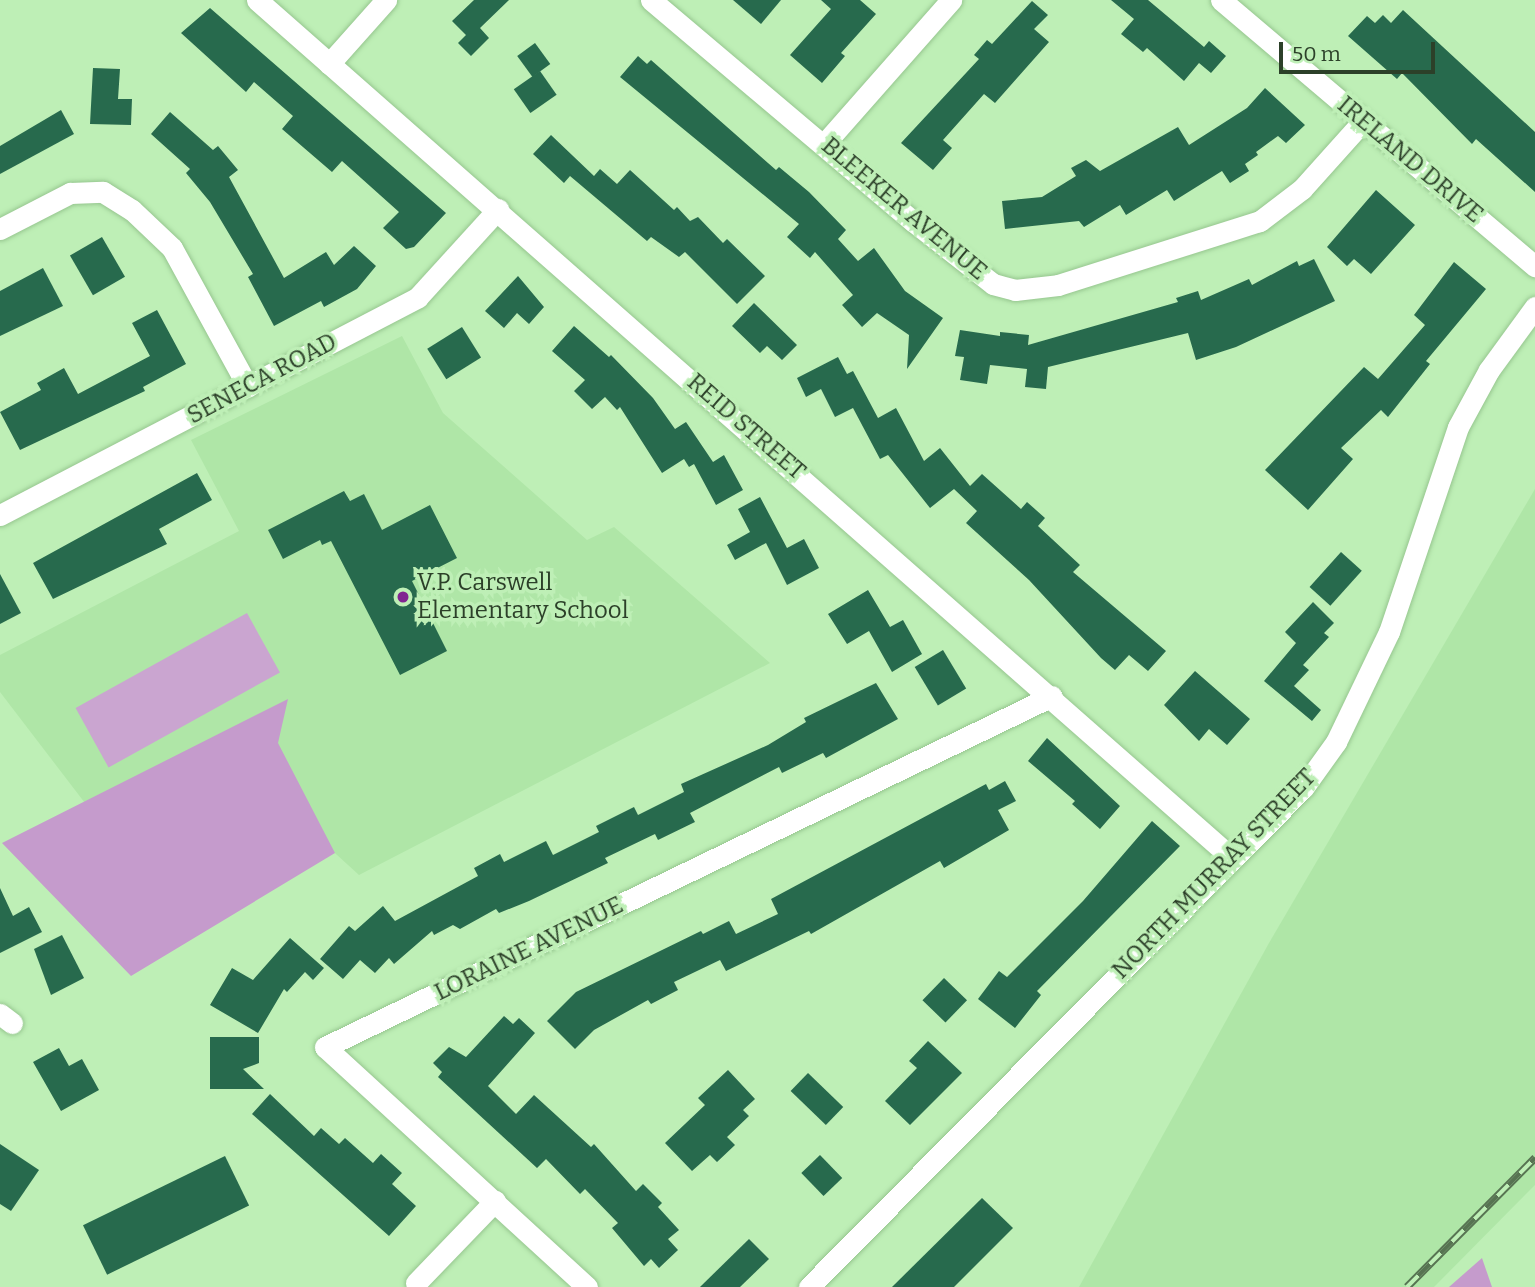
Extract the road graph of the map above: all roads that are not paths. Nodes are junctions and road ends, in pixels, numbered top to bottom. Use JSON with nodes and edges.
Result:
{"nodes":[{"id":1,"x":257,"y":0,"type":"edge"},
{"id":2,"x":386,"y":0,"type":"edge"},
{"id":3,"x":651,"y":0,"type":"edge"},
{"id":4,"x":951,"y":0,"type":"edge"},
{"id":5,"x":1221,"y":0,"type":"edge"},
{"id":6,"x":329,"y":64,"type":"junction"},
{"id":7,"x":1363,"y":121,"type":"junction"},
{"id":8,"x":824,"y":143,"type":"junction"},
{"id":9,"x":498,"y":209,"type":"junction"},
{"id":10,"x":0,"y":229,"type":"edge"},
{"id":11,"x":1535,"y":266,"type":"edge"},
{"id":12,"x":1535,"y":307,"type":"edge"},
{"id":13,"x":248,"y":387,"type":"junction"},
{"id":14,"x":0,"y":515,"type":"edge"},
{"id":15,"x":1052,"y":696,"type":"junction"},
{"id":16,"x":1232,"y":858,"type":"junction"},
{"id":17,"x":495,"y":1201,"type":"junction"},
{"id":18,"x":416,"y":1283,"type":"dead end"},
{"id":19,"x":587,"y":1287,"type":"edge"},
{"id":20,"x":810,"y":1287,"type":"edge"}],
"edges":[{"from":1,"to":6,"type":"street","name":"REID STREET"},
{"from":2,"to":6,"type":"street"},
{"from":3,"to":8,"type":"street","name":"BLEEKER AVENUE"},
{"from":4,"to":8,"type":"street"},
{"from":5,"to":7,"type":"street","name":"IRELAND DRIVE"},
{"from":6,"to":9,"type":"street","name":"REID STREET"},
{"from":7,"to":8,"type":"street","name":"BLEEKER AVENUE"},
{"from":7,"to":11,"type":"street","name":"IRELAND DRIVE"},
{"from":9,"to":13,"type":"street","name":"SENECA ROAD"},
{"from":9,"to":15,"type":"street","name":"REID STREET"},
{"from":10,"to":13,"type":"street"},
{"from":12,"to":16,"type":"street","name":"NORTH MURRAY STREET"},
{"from":13,"to":14,"type":"street","name":"SENECA ROAD"},
{"from":15,"to":16,"type":"street","name":"REID STREET"},
{"from":15,"to":17,"type":"street","name":"LORAINE AVENUE"},
{"from":16,"to":20,"type":"street","name":"NORTH MURRAY STREET"},
{"from":17,"to":18,"type":"street"},
{"from":17,"to":19,"type":"street","name":"LORAINE AVENUE"}]}
